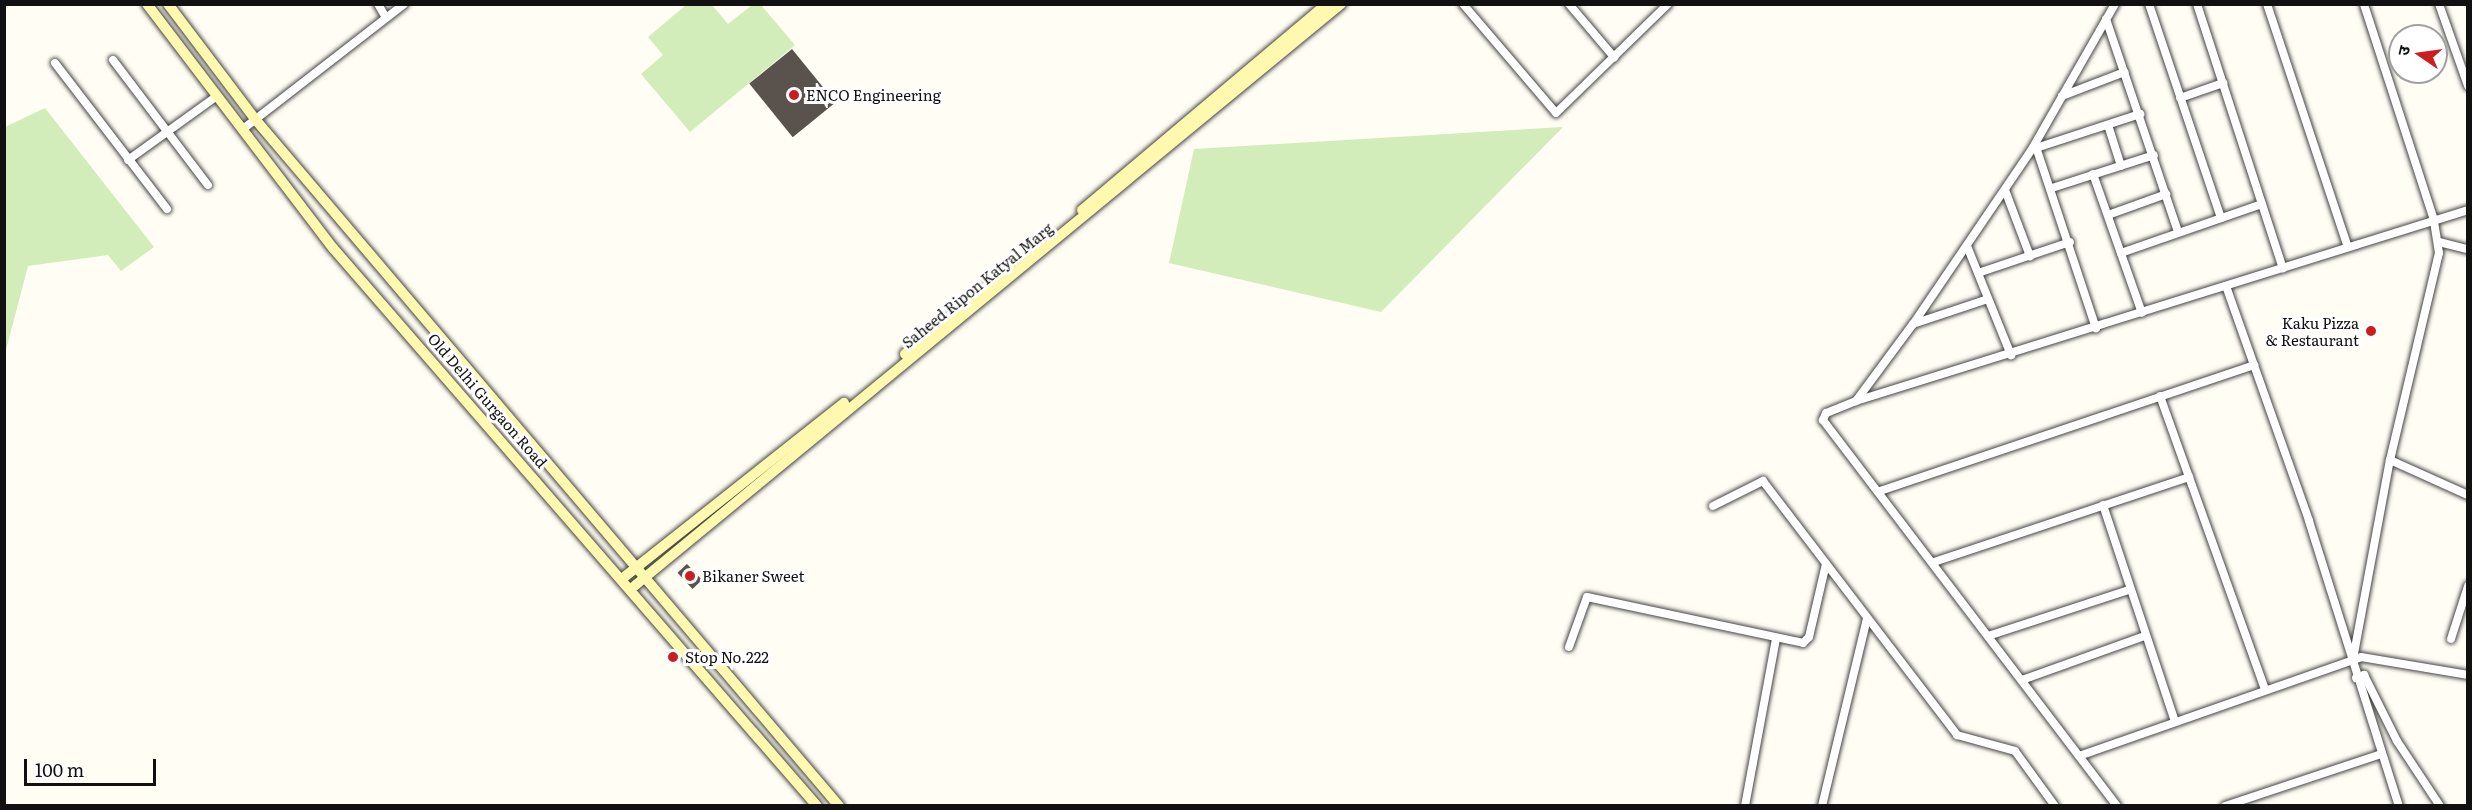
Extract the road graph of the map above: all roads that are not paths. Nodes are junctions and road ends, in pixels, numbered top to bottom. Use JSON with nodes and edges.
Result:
{"nodes":[{"id":1,"x":147,"y":4,"type":"edge"},
{"id":2,"x":168,"y":4,"type":"edge"},
{"id":3,"x":378,"y":4,"type":"edge"},
{"id":4,"x":404,"y":4,"type":"edge"},
{"id":5,"x":1327,"y":4,"type":"edge"},
{"id":6,"x":1341,"y":4,"type":"edge"},
{"id":7,"x":1462,"y":4,"type":"edge"},
{"id":8,"x":1569,"y":4,"type":"edge"},
{"id":9,"x":1668,"y":4,"type":"edge"},
{"id":10,"x":2115,"y":4,"type":"edge"},
{"id":11,"x":2149,"y":4,"type":"edge"},
{"id":12,"x":2197,"y":4,"type":"edge"},
{"id":13,"x":2266,"y":4,"type":"edge"},
{"id":14,"x":2364,"y":4,"type":"edge"},
{"id":15,"x":2439,"y":4,"type":"edge"},
{"id":16,"x":386,"y":18,"type":"junction"},
{"id":17,"x":2106,"y":19,"type":"junction"},
{"id":18,"x":1614,"y":57,"type":"junction"},
{"id":19,"x":113,"y":60,"type":"dead end"},
{"id":20,"x":55,"y":63,"type":"dead end"},
{"id":21,"x":2125,"y":72,"type":"junction"},
{"id":22,"x":2466,"y":76,"type":"edge"},
{"id":23,"x":2223,"y":83,"type":"junction"},
{"id":24,"x":2468,"y":86,"type":"edge"},
{"id":25,"x":217,"y":96,"type":"junction"},
{"id":26,"x":2062,"y":96,"type":"junction"},
{"id":27,"x":2180,"y":98,"type":"junction"},
{"id":28,"x":2140,"y":114,"type":"junction"},
{"id":29,"x":255,"y":119,"type":"junction"},
{"id":30,"x":2108,"y":124,"type":"junction"},
{"id":31,"x":243,"y":129,"type":"junction"},
{"id":32,"x":168,"y":132,"type":"junction"},
{"id":33,"x":2034,"y":148,"type":"junction"},
{"id":34,"x":1162,"y":149,"type":"junction"},
{"id":35,"x":2154,"y":155,"type":"junction"},
{"id":36,"x":128,"y":160,"type":"junction"},
{"id":37,"x":2121,"y":166,"type":"junction"},
{"id":38,"x":2093,"y":174,"type":"junction"},
{"id":39,"x":208,"y":185,"type":"dead end"},
{"id":40,"x":2052,"y":188,"type":"junction"},
{"id":41,"x":2005,"y":190,"type":"junction"},
{"id":42,"x":2166,"y":194,"type":"junction"},
{"id":43,"x":2262,"y":204,"type":"junction"},
{"id":44,"x":167,"y":209,"type":"dead end"},
{"id":45,"x":2468,"y":210,"type":"edge"},
{"id":46,"x":2108,"y":215,"type":"junction"},
{"id":47,"x":2221,"y":218,"type":"junction"},
{"id":48,"x":2434,"y":220,"type":"junction"},
{"id":49,"x":2178,"y":232,"type":"junction"},
{"id":50,"x":2070,"y":242,"type":"junction"},
{"id":51,"x":2439,"y":242,"type":"junction"},
{"id":52,"x":1967,"y":246,"type":"junction"},
{"id":53,"x":2348,"y":248,"type":"junction"},
{"id":54,"x":2468,"y":249,"type":"edge"},
{"id":55,"x":2121,"y":253,"type":"junction"},
{"id":56,"x":2030,"y":256,"type":"junction"},
{"id":57,"x":2283,"y":268,"type":"junction"},
{"id":58,"x":1978,"y":273,"type":"junction"},
{"id":59,"x":2226,"y":286,"type":"junction"},
{"id":60,"x":1988,"y":299,"type":"junction"},
{"id":61,"x":2142,"y":313,"type":"junction"},
{"id":62,"x":1913,"y":324,"type":"junction"},
{"id":63,"x":2096,"y":328,"type":"junction"},
{"id":64,"x":2011,"y":355,"type":"junction"},
{"id":65,"x":2254,"y":365,"type":"junction"},
{"id":66,"x":2160,"y":396,"type":"junction"},
{"id":67,"x":1856,"y":401,"type":"junction"},
{"id":68,"x":2390,"y":460,"type":"junction"},
{"id":69,"x":2189,"y":477,"type":"junction"},
{"id":70,"x":1880,"y":491,"type":"junction"},
{"id":71,"x":2468,"y":495,"type":"edge"},
{"id":72,"x":2103,"y":505,"type":"junction"},
{"id":73,"x":1713,"y":506,"type":"dead end"},
{"id":74,"x":1934,"y":562,"type":"junction"},
{"id":75,"x":1826,"y":564,"type":"junction"},
{"id":76,"x":637,"y":566,"type":"junction"},
{"id":77,"x":646,"y":577,"type":"junction"},
{"id":78,"x":623,"y":578,"type":"junction"},
{"id":79,"x":2468,"y":586,"type":"edge"},
{"id":80,"x":632,"y":588,"type":"junction"},
{"id":81,"x":2129,"y":590,"type":"junction"},
{"id":82,"x":1867,"y":619,"type":"junction"},
{"id":83,"x":1988,"y":636,"type":"junction"},
{"id":84,"x":2145,"y":636,"type":"junction"},
{"id":85,"x":1776,"y":638,"type":"junction"},
{"id":86,"x":2451,"y":639,"type":"dead end"},
{"id":87,"x":1569,"y":647,"type":"dead end"},
{"id":88,"x":2352,"y":661,"type":"junction"},
{"id":89,"x":2468,"y":675,"type":"edge"},
{"id":90,"x":2356,"y":678,"type":"junction"},
{"id":91,"x":2022,"y":680,"type":"junction"},
{"id":92,"x":2265,"y":689,"type":"junction"},
{"id":93,"x":2175,"y":722,"type":"junction"},
{"id":94,"x":2381,"y":754,"type":"junction"},
{"id":95,"x":2079,"y":756,"type":"junction"},
{"id":96,"x":817,"y":806,"type":"edge"},
{"id":97,"x":839,"y":806,"type":"edge"},
{"id":98,"x":1745,"y":806,"type":"edge"},
{"id":99,"x":1822,"y":806,"type":"edge"},
{"id":100,"x":2055,"y":806,"type":"edge"},
{"id":101,"x":2117,"y":806,"type":"edge"},
{"id":102,"x":2225,"y":806,"type":"edge"},
{"id":103,"x":2399,"y":806,"type":"edge"},
{"id":104,"x":2439,"y":806,"type":"edge"}],
"edges":[{"from":1,"to":25,"type":"main road","name":"Old Delhi Gurgaon Road"},
{"from":2,"to":29,"type":"main road","name":"Old Delhi Gurgaon Road"},
{"from":3,"to":16,"type":"street"},
{"from":4,"to":16,"type":"street"},
{"from":5,"to":34,"type":"main road","name":"Saheed Ripon Katyal Marg"},
{"from":6,"to":34,"type":"main road","name":"Saheed Ripon Katyal Marg"},
{"from":7,"to":18,"type":"street"},
{"from":8,"to":18,"type":"street"},
{"from":9,"to":18,"type":"street"},
{"from":10,"to":17,"type":"street"},
{"from":11,"to":27,"type":"street"},
{"from":12,"to":23,"type":"street"},
{"from":13,"to":53,"type":"street"},
{"from":14,"to":48,"type":"street"},
{"from":15,"to":22,"type":"street"},
{"from":16,"to":29,"type":"street"},
{"from":17,"to":21,"type":"street"},
{"from":17,"to":26,"type":"street"},
{"from":19,"to":32,"type":"street"},
{"from":20,"to":36,"type":"street"},
{"from":21,"to":26,"type":"street"},
{"from":21,"to":28,"type":"street"},
{"from":22,"to":24,"type":"street"},
{"from":23,"to":27,"type":"street"},
{"from":23,"to":43,"type":"street"},
{"from":25,"to":31,"type":"main road","name":"Old Delhi Gurgaon Road"},
{"from":25,"to":32,"type":"street"},
{"from":26,"to":33,"type":"street"},
{"from":27,"to":47,"type":"street"},
{"from":28,"to":30,"type":"street"},
{"from":28,"to":35,"type":"street"},
{"from":29,"to":31,"type":"street"},
{"from":29,"to":76,"type":"main road","name":"Old Delhi Gurgaon Road"},
{"from":30,"to":33,"type":"street"},
{"from":30,"to":37,"type":"street"},
{"from":31,"to":78,"type":"main road","name":"Old Delhi Gurgaon Road"},
{"from":32,"to":36,"type":"street"},
{"from":32,"to":39,"type":"street"},
{"from":33,"to":40,"type":"street"},
{"from":33,"to":41,"type":"street"},
{"from":34,"to":76,"type":"main road","name":"Saheed Ripon Katyal Marg"},
{"from":34,"to":77,"type":"main road","name":"Saheed Ripon Katyal Marg"},
{"from":35,"to":37,"type":"street"},
{"from":35,"to":42,"type":"street"},
{"from":36,"to":44,"type":"street"},
{"from":37,"to":38,"type":"street"},
{"from":38,"to":40,"type":"street"},
{"from":38,"to":46,"type":"street"},
{"from":40,"to":50,"type":"street"},
{"from":41,"to":52,"type":"street"},
{"from":41,"to":56,"type":"street"},
{"from":42,"to":46,"type":"street"},
{"from":42,"to":49,"type":"street"},
{"from":43,"to":47,"type":"street"},
{"from":43,"to":57,"type":"street"},
{"from":45,"to":48,"type":"street"},
{"from":46,"to":55,"type":"street"},
{"from":47,"to":49,"type":"street"},
{"from":48,"to":51,"type":"street"},
{"from":48,"to":53,"type":"street"},
{"from":49,"to":55,"type":"street"},
{"from":50,"to":56,"type":"street"},
{"from":50,"to":63,"type":"street"},
{"from":51,"to":54,"type":"street"},
{"from":51,"to":68,"type":"street"},
{"from":52,"to":58,"type":"street"},
{"from":52,"to":62,"type":"street"},
{"from":53,"to":57,"type":"street"},
{"from":55,"to":61,"type":"street"},
{"from":56,"to":58,"type":"street"},
{"from":57,"to":59,"type":"street"},
{"from":58,"to":60,"type":"street"},
{"from":59,"to":61,"type":"street"},
{"from":59,"to":65,"type":"street"},
{"from":60,"to":62,"type":"street"},
{"from":60,"to":64,"type":"street"},
{"from":61,"to":63,"type":"street"},
{"from":62,"to":67,"type":"street"},
{"from":63,"to":64,"type":"street"},
{"from":64,"to":67,"type":"street"},
{"from":65,"to":66,"type":"street"},
{"from":65,"to":88,"type":"street"},
{"from":66,"to":69,"type":"street"},
{"from":66,"to":70,"type":"street"},
{"from":67,"to":70,"type":"street"},
{"from":68,"to":71,"type":"street"},
{"from":68,"to":88,"type":"street"},
{"from":69,"to":72,"type":"street"},
{"from":69,"to":92,"type":"street"},
{"from":70,"to":74,"type":"street"},
{"from":72,"to":74,"type":"street"},
{"from":72,"to":81,"type":"street"},
{"from":73,"to":75,"type":"street"},
{"from":74,"to":83,"type":"street"},
{"from":75,"to":82,"type":"street"},
{"from":75,"to":85,"type":"street"},
{"from":76,"to":77,"type":"main road","name":"Old Delhi Gurgaon Road"},
{"from":76,"to":78,"type":"main road","name":"Saheed Ripon Katyal Marg"},
{"from":77,"to":80,"type":"main road","name":"Saheed Ripon Katyal Marg"},
{"from":77,"to":97,"type":"main road","name":"Old Delhi Gurgaon Road"},
{"from":78,"to":80,"type":"main road","name":"Old Delhi Gurgaon Road"},
{"from":79,"to":86,"type":"street"},
{"from":80,"to":96,"type":"main road","name":"Old Delhi Gurgaon Road"},
{"from":81,"to":83,"type":"street"},
{"from":81,"to":84,"type":"street"},
{"from":82,"to":99,"type":"street"},
{"from":82,"to":100,"type":"street"},
{"from":83,"to":91,"type":"street"},
{"from":84,"to":91,"type":"street"},
{"from":84,"to":93,"type":"street"},
{"from":85,"to":87,"type":"street"},
{"from":85,"to":98,"type":"street"},
{"from":88,"to":89,"type":"street"},
{"from":88,"to":90,"type":"street"},
{"from":88,"to":92,"type":"street"},
{"from":90,"to":94,"type":"street"},
{"from":90,"to":104,"type":"street"},
{"from":91,"to":95,"type":"street"},
{"from":92,"to":93,"type":"street"},
{"from":93,"to":95,"type":"street"},
{"from":94,"to":102,"type":"street"},
{"from":94,"to":103,"type":"street"},
{"from":95,"to":101,"type":"street"}]}
